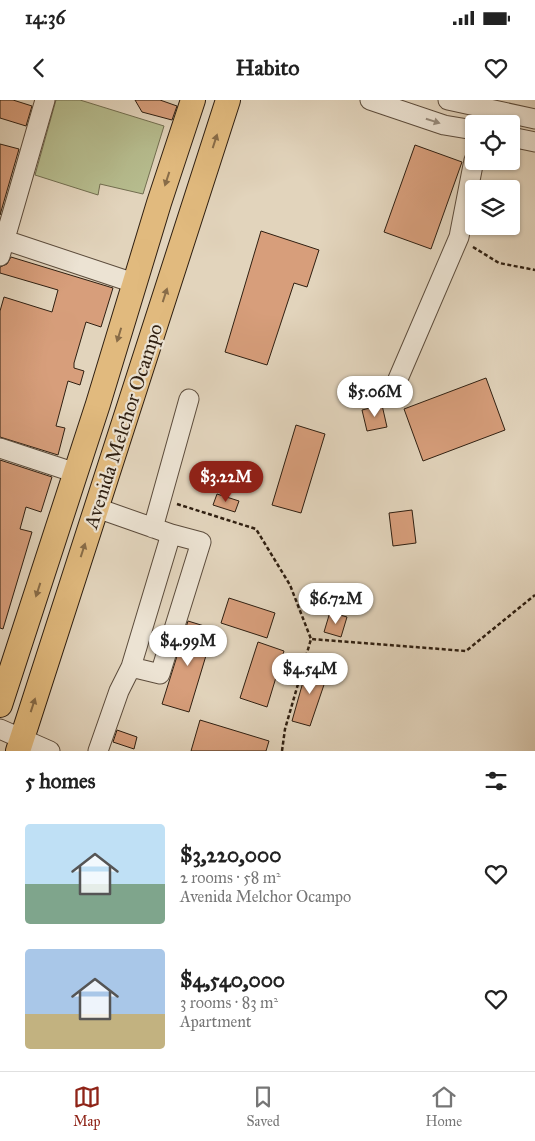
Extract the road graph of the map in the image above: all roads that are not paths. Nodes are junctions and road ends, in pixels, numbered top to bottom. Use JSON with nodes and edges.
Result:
{"nodes":[{"id":1,"x":46,"y":100,"type":"edge"},
{"id":2,"x":193,"y":100,"type":"edge"},
{"id":3,"x":228,"y":100,"type":"edge"},
{"id":4,"x":370,"y":100,"type":"edge"},
{"id":5,"x":448,"y":100,"type":"edge"},
{"id":6,"x":469,"y":103,"type":"edge"},
{"id":7,"x":535,"y":119,"type":"edge"},
{"id":8,"x":465,"y":128,"type":"edge"},
{"id":9,"x":520,"y":140,"type":"edge"},
{"id":10,"x":535,"y":142,"type":"edge"},
{"id":11,"x":472,"y":170,"type":"edge"},
{"id":12,"x":3,"y":248,"type":"edge"},
{"id":13,"x":134,"y":284,"type":"junction"},
{"id":14,"x":395,"y":386,"type":"dead end"},
{"id":15,"x":189,"y":399,"type":"dead end"},
{"id":16,"x":98,"y":404,"type":"junction"},
{"id":17,"x":127,"y":414,"type":"junction"},
{"id":18,"x":0,"y":448,"type":"edge"},
{"id":19,"x":76,"y":473,"type":"junction"},
{"id":20,"x":97,"y":508,"type":"junction"},
{"id":21,"x":153,"y":528,"type":"junction"},
{"id":22,"x":171,"y":534,"type":"junction"},
{"id":23,"x":131,"y":667,"type":"junction"},
{"id":24,"x":0,"y":705,"type":"edge"},
{"id":25,"x":0,"y":729,"type":"edge"},
{"id":26,"x":20,"y":745,"type":"edge"},
{"id":27,"x":50,"y":751,"type":"edge"},
{"id":28,"x":98,"y":751,"type":"edge"}],
"edges":[{"from":1,"to":12,"type":"street"},
{"from":2,"to":13,"type":"main road","name":"Avenida Melchor Ocampo","one_way":true},
{"from":17,"to":3,"type":"main road","name":"Avenida Melchor Ocampo","one_way":true},
{"from":4,"to":8,"type":"street","one_way":true},
{"from":5,"to":6,"type":"street"},
{"from":6,"to":7,"type":"street"},
{"from":9,"to":10,"type":"street"},
{"from":11,"to":14,"type":"street"},
{"from":12,"to":13,"type":"street"},
{"from":13,"to":16,"type":"main road","name":"Avenida Melchor Ocampo","one_way":true},
{"from":15,"to":21,"type":"street"},
{"from":16,"to":17,"type":"main road"},
{"from":16,"to":19,"type":"main road","name":"Avenida Melchor Ocampo"},
{"from":17,"to":20,"type":"main road","name":"Avenida Melchor Ocampo"},
{"from":18,"to":19,"type":"street"},
{"from":19,"to":24,"type":"main road","name":"Avenida Melchor Ocampo","one_way":true},
{"from":20,"to":21,"type":"street"},
{"from":26,"to":20,"type":"main road","name":"Avenida Melchor Ocampo","one_way":true},
{"from":21,"to":22,"type":"street"},
{"from":22,"to":23,"type":"street"},
{"from":22,"to":23,"type":"street"},
{"from":23,"to":28,"type":"street"},
{"from":25,"to":26,"type":"street"},
{"from":26,"to":27,"type":"street"}]}
